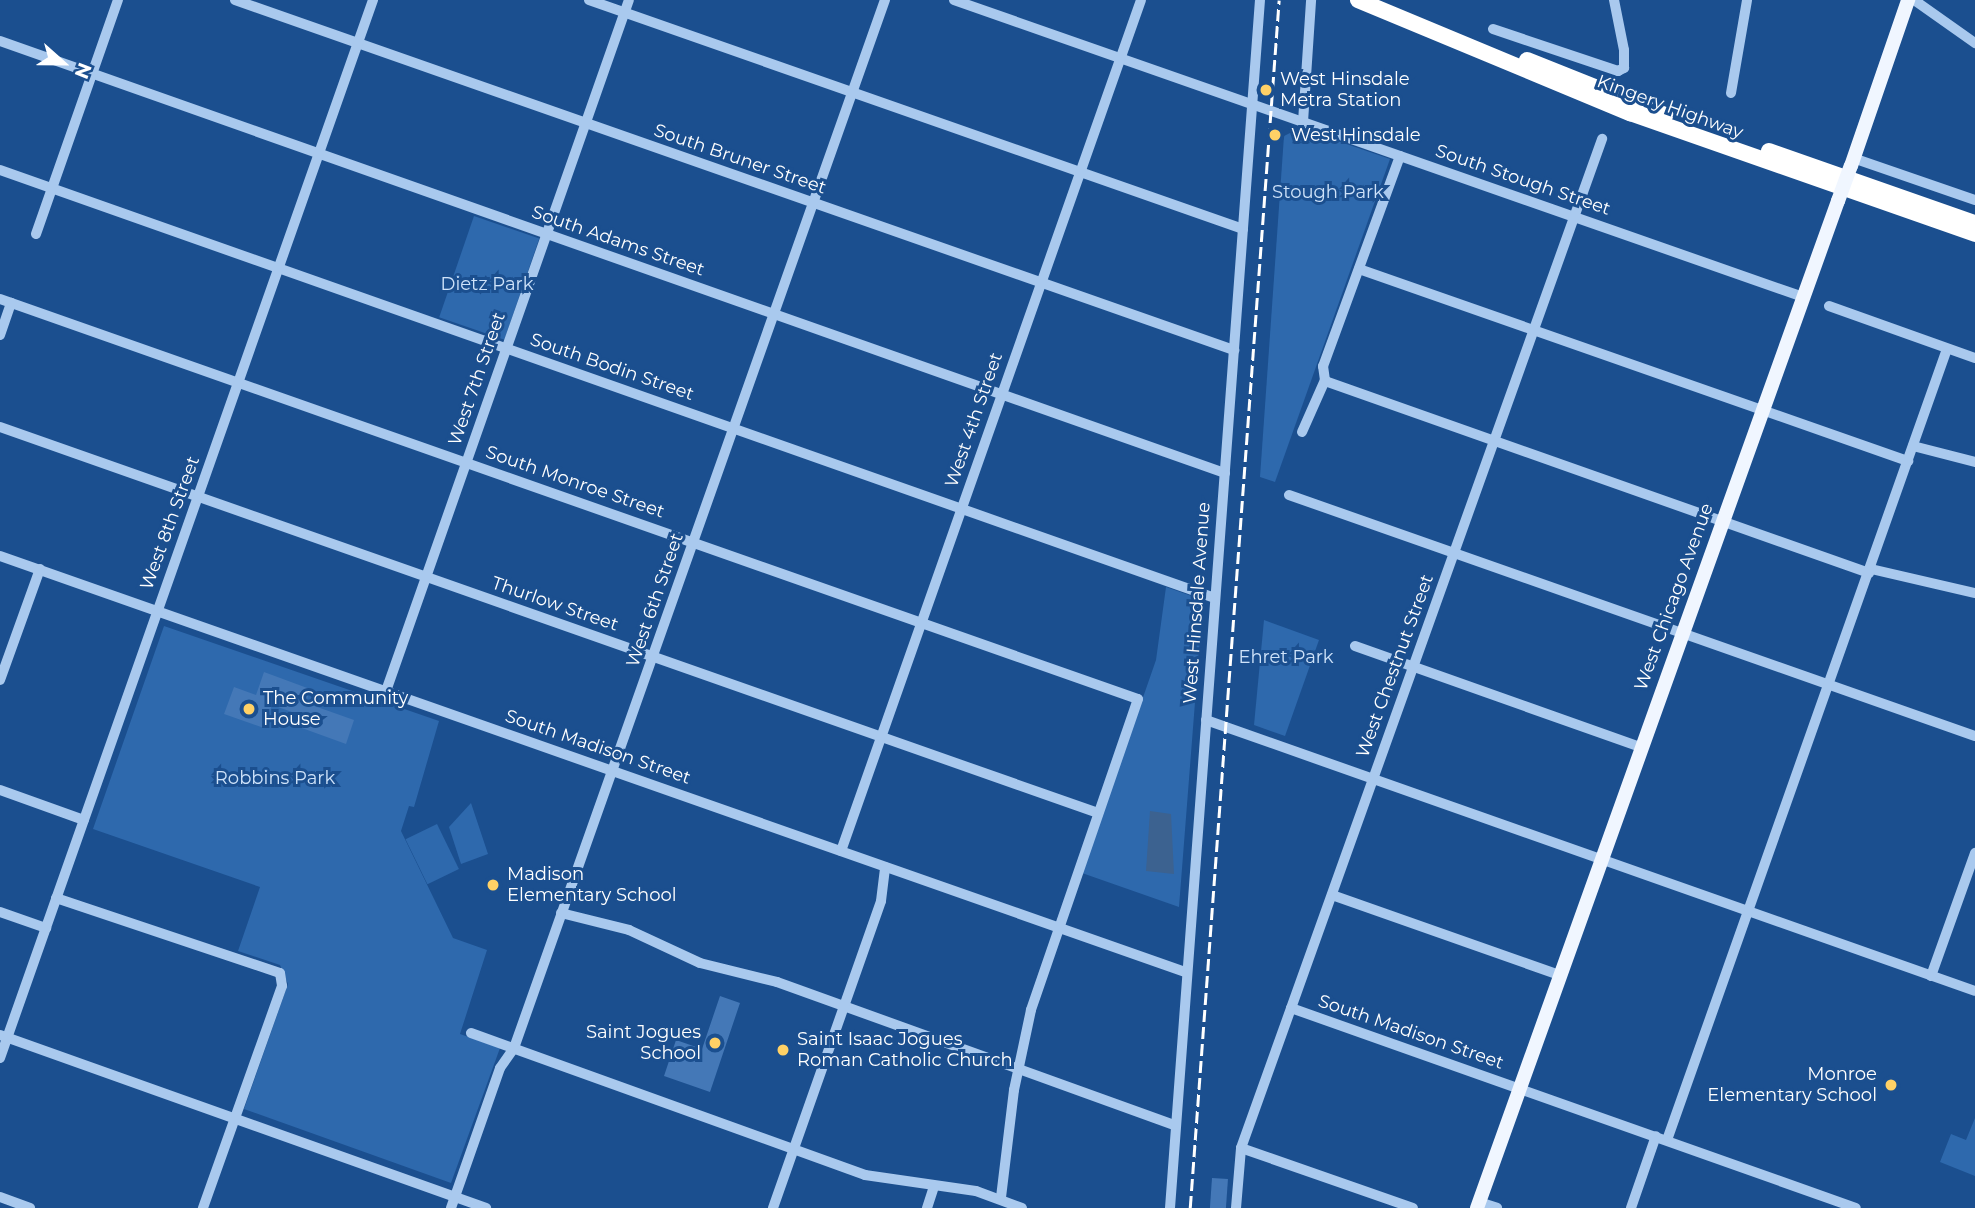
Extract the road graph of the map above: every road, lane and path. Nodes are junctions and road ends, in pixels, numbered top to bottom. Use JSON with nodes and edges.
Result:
{"nodes":[{"id":1,"x":118,"y":0,"type":"edge"},
{"id":2,"x":235,"y":0,"type":"edge"},
{"id":3,"x":373,"y":0,"type":"edge"},
{"id":4,"x":589,"y":0,"type":"edge"},
{"id":5,"x":629,"y":0,"type":"edge"},
{"id":6,"x":885,"y":0,"type":"edge"},
{"id":7,"x":954,"y":0,"type":"edge"},
{"id":8,"x":1141,"y":0,"type":"edge"},
{"id":9,"x":1260,"y":0,"type":"edge"},
{"id":10,"x":1311,"y":0,"type":"edge"},
{"id":11,"x":1358,"y":0,"type":"edge"},
{"id":12,"x":1384,"y":0,"type":"edge"},
{"id":13,"x":1614,"y":0,"type":"edge"},
{"id":14,"x":1747,"y":0,"type":"edge"},
{"id":15,"x":1908,"y":0,"type":"edge"},
{"id":16,"x":1914,"y":0,"type":"edge"},
{"id":17,"x":625,"y":12,"type":"junction"},
{"id":18,"x":1493,"y":29,"type":"dead end"},
{"id":19,"x":0,"y":41,"type":"edge"},
{"id":20,"x":358,"y":43,"type":"junction"},
{"id":21,"x":1975,"y":43,"type":"edge"},
{"id":22,"x":1120,"y":59,"type":"junction"},
{"id":23,"x":92,"y":75,"type":"junction"},
{"id":24,"x":852,"y":93,"type":"junction"},
{"id":25,"x":1731,"y":93,"type":"dead end"},
{"id":26,"x":1251,"y":104,"type":"junction"},
{"id":27,"x":1303,"y":122,"type":"junction"},
{"id":28,"x":586,"y":123,"type":"junction"},
{"id":29,"x":1602,"y":139,"type":"dead end"},
{"id":30,"x":319,"y":155,"type":"junction"},
{"id":31,"x":1399,"y":156,"type":"junction"},
{"id":32,"x":1852,"y":162,"type":"junction"},
{"id":33,"x":0,"y":170,"type":"edge"},
{"id":34,"x":1080,"y":173,"type":"junction"},
{"id":35,"x":51,"y":189,"type":"junction"},
{"id":36,"x":1975,"y":200,"type":"edge"},
{"id":37,"x":813,"y":204,"type":"junction"},
{"id":38,"x":1575,"y":216,"type":"junction"},
{"id":39,"x":1975,"y":223,"type":"edge"},
{"id":40,"x":1243,"y":229,"type":"junction"},
{"id":41,"x":36,"y":234,"type":"dead end"},
{"id":42,"x":547,"y":234,"type":"junction"},
{"id":43,"x":1975,"y":234,"type":"edge"},
{"id":44,"x":279,"y":269,"type":"junction"},
{"id":45,"x":1359,"y":269,"type":"junction"},
{"id":46,"x":1041,"y":284,"type":"junction"},
{"id":47,"x":1802,"y":298,"type":"junction"},
{"id":48,"x":6,"y":301,"type":"edge"},
{"id":49,"x":1829,"y":306,"type":"dead end"},
{"id":50,"x":774,"y":315,"type":"junction"},
{"id":51,"x":1533,"y":331,"type":"junction"},
{"id":52,"x":0,"y":335,"type":"edge"},
{"id":53,"x":506,"y":349,"type":"junction"},
{"id":54,"x":1947,"y":349,"type":"junction"},
{"id":55,"x":1234,"y":350,"type":"junction"},
{"id":56,"x":1975,"y":358,"type":"edge"},
{"id":57,"x":1324,"y":379,"type":"junction"},
{"id":58,"x":239,"y":383,"type":"junction"},
{"id":59,"x":1002,"y":395,"type":"junction"},
{"id":60,"x":1761,"y":410,"type":"junction"},
{"id":61,"x":0,"y":427,"type":"edge"},
{"id":62,"x":734,"y":429,"type":"junction"},
{"id":63,"x":1302,"y":432,"type":"dead end"},
{"id":64,"x":1494,"y":441,"type":"junction"},
{"id":65,"x":1913,"y":446,"type":"junction"},
{"id":66,"x":1908,"y":461,"type":"junction"},
{"id":67,"x":1975,"y":462,"type":"edge"},
{"id":68,"x":466,"y":463,"type":"junction"},
{"id":69,"x":1225,"y":473,"type":"junction"},
{"id":70,"x":1289,"y":495,"type":"dead end"},
{"id":71,"x":199,"y":497,"type":"junction"},
{"id":72,"x":962,"y":509,"type":"junction"},
{"id":73,"x":1721,"y":521,"type":"junction"},
{"id":74,"x":694,"y":543,"type":"junction"},
{"id":75,"x":1454,"y":553,"type":"junction"},
{"id":76,"x":0,"y":556,"type":"edge"},
{"id":77,"x":40,"y":569,"type":"junction"},
{"id":78,"x":1870,"y":571,"type":"junction"},
{"id":79,"x":426,"y":577,"type":"junction"},
{"id":80,"x":1975,"y":593,"type":"edge"},
{"id":81,"x":1212,"y":597,"type":"junction"},
{"id":82,"x":157,"y":611,"type":"junction"},
{"id":83,"x":921,"y":623,"type":"junction"},
{"id":84,"x":1681,"y":633,"type":"junction"},
{"id":85,"x":1355,"y":646,"type":"dead end"},
{"id":86,"x":654,"y":657,"type":"junction"},
{"id":87,"x":1414,"y":667,"type":"junction"},
{"id":88,"x":0,"y":680,"type":"edge"},
{"id":89,"x":1830,"y":685,"type":"junction"},
{"id":90,"x":386,"y":691,"type":"junction"},
{"id":91,"x":1206,"y":720,"type":"junction"},
{"id":92,"x":1975,"y":736,"type":"edge"},
{"id":93,"x":881,"y":737,"type":"junction"},
{"id":94,"x":1641,"y":747,"type":"junction"},
{"id":95,"x":611,"y":770,"type":"junction"},
{"id":96,"x":1372,"y":781,"type":"junction"},
{"id":97,"x":0,"y":790,"type":"edge"},
{"id":98,"x":1098,"y":813,"type":"junction"},
{"id":99,"x":84,"y":820,"type":"junction"},
{"id":100,"x":841,"y":851,"type":"junction"},
{"id":101,"x":1975,"y":853,"type":"edge"},
{"id":102,"x":1600,"y":861,"type":"junction"},
{"id":103,"x":885,"y":867,"type":"junction"},
{"id":104,"x":1332,"y":895,"type":"junction"},
{"id":105,"x":56,"y":898,"type":"junction"},
{"id":106,"x":0,"y":912,"type":"edge"},
{"id":107,"x":1748,"y":912,"type":"junction"},
{"id":108,"x":561,"y":913,"type":"junction"},
{"id":109,"x":1058,"y":927,"type":"junction"},
{"id":110,"x":46,"y":928,"type":"junction"},
{"id":111,"x":1185,"y":971,"type":"junction"},
{"id":112,"x":1559,"y":975,"type":"junction"},
{"id":113,"x":1931,"y":976,"type":"junction"},
{"id":114,"x":1975,"y":991,"type":"edge"},
{"id":115,"x":844,"y":1009,"type":"junction"},
{"id":116,"x":1291,"y":1009,"type":"junction"},
{"id":117,"x":471,"y":1033,"type":"dead end"},
{"id":118,"x":4,"y":1036,"type":"edge"},
{"id":119,"x":514,"y":1048,"type":"junction"},
{"id":120,"x":0,"y":1058,"type":"edge"},
{"id":121,"x":1017,"y":1070,"type":"junction"},
{"id":122,"x":1519,"y":1089,"type":"junction"},
{"id":123,"x":236,"y":1118,"type":"junction"},
{"id":124,"x":1174,"y":1125,"type":"junction"},
{"id":125,"x":1661,"y":1138,"type":"junction"},
{"id":126,"x":1241,"y":1148,"type":"junction"},
{"id":127,"x":794,"y":1149,"type":"junction"},
{"id":128,"x":934,"y":1186,"type":"junction"},
{"id":129,"x":0,"y":1197,"type":"edge"},
{"id":130,"x":1001,"y":1197,"type":"junction"},
{"id":131,"x":454,"y":1202,"type":"edge"},
{"id":132,"x":1478,"y":1205,"type":"edge"},
{"id":133,"x":1850,"y":1207,"type":"edge"},
{"id":134,"x":30,"y":1208,"type":"edge"},
{"id":135,"x":203,"y":1208,"type":"edge"},
{"id":136,"x":486,"y":1208,"type":"edge"},
{"id":137,"x":774,"y":1208,"type":"edge"},
{"id":138,"x":927,"y":1208,"type":"edge"},
{"id":139,"x":1022,"y":1208,"type":"edge"},
{"id":140,"x":1170,"y":1208,"type":"edge"},
{"id":141,"x":1236,"y":1208,"type":"edge"},
{"id":142,"x":1413,"y":1208,"type":"edge"},
{"id":143,"x":1497,"y":1208,"type":"edge"},
{"id":144,"x":1631,"y":1208,"type":"edge"}],
"edges":[{"from":1,"to":23,"type":"street"},
{"from":2,"to":20,"type":"street","name":"South Bruner Street"},
{"from":3,"to":20,"type":"street","name":"West 8th Street"},
{"from":4,"to":17,"type":"street"},
{"from":5,"to":17,"type":"street","name":"West 7th Street"},
{"from":6,"to":24,"type":"street","name":"West 6th Street"},
{"from":7,"to":22,"type":"street","name":"South Stough Street"},
{"from":8,"to":22,"type":"street","name":"West 4th Street"},
{"from":9,"to":26,"type":"street","name":"West Hinsdale Avenue"},
{"from":10,"to":27,"type":"street"},
{"from":11,"to":43,"type":"highway","name":"Kingery Highway"},
{"from":12,"to":39,"type":"highway","name":"Kingery Highway"},
{"from":13,"to":18,"type":"street"},
{"from":14,"to":25,"type":"street"},
{"from":15,"to":32,"type":"main road","name":"West Chicago Avenue"},
{"from":16,"to":21,"type":"street"},
{"from":17,"to":24,"type":"street"},
{"from":17,"to":28,"type":"street","name":"West 7th Street"},
{"from":19,"to":23,"type":"street","name":"South Adams Street"},
{"from":20,"to":28,"type":"street","name":"South Bruner Street"},
{"from":20,"to":30,"type":"street","name":"West 8th Street"},
{"from":22,"to":26,"type":"street","name":"South Stough Street"},
{"from":22,"to":34,"type":"street","name":"West 4th Street"},
{"from":23,"to":30,"type":"street","name":"South Adams Street"},
{"from":23,"to":35,"type":"street"},
{"from":24,"to":34,"type":"street"},
{"from":24,"to":37,"type":"street","name":"West 6th Street"},
{"from":26,"to":27,"type":"street","name":"South Stough Street"},
{"from":26,"to":40,"type":"street","name":"West Hinsdale Avenue"},
{"from":27,"to":31,"type":"street","name":"South Stough Street"},
{"from":28,"to":37,"type":"street","name":"South Bruner Street"},
{"from":28,"to":42,"type":"street","name":"West 7th Street"},
{"from":29,"to":38,"type":"street","name":"West Chestnut Street"},
{"from":30,"to":42,"type":"street","name":"South Adams Street"},
{"from":30,"to":44,"type":"street","name":"West 8th Street"},
{"from":31,"to":38,"type":"street","name":"South Stough Street"},
{"from":31,"to":45,"type":"street"},
{"from":32,"to":36,"type":"street"},
{"from":32,"to":47,"type":"main road","name":"West Chicago Avenue","bridge":true},
{"from":33,"to":35,"type":"street","name":"South Bodin Street"},
{"from":34,"to":40,"type":"street"},
{"from":34,"to":46,"type":"street","name":"West 4th Street"},
{"from":35,"to":41,"type":"street"},
{"from":35,"to":44,"type":"street","name":"South Bodin Street"},
{"from":37,"to":46,"type":"street","name":"South Bruner Street"},
{"from":37,"to":50,"type":"street","name":"West 6th Street"},
{"from":38,"to":47,"type":"street","name":"South Stough Street"},
{"from":38,"to":51,"type":"street","name":"West Chestnut Street"},
{"from":40,"to":55,"type":"street","name":"West Hinsdale Avenue"},
{"from":42,"to":50,"type":"street","name":"South Adams Street"},
{"from":42,"to":53,"type":"street","name":"West 7th Street"},
{"from":44,"to":53,"type":"street","name":"South Bodin Street"},
{"from":44,"to":58,"type":"street","name":"West 8th Street"},
{"from":45,"to":51,"type":"street"},
{"from":45,"to":57,"type":"street"},
{"from":46,"to":55,"type":"street","name":"South Bruner Street"},
{"from":46,"to":59,"type":"street","name":"West 4th Street"},
{"from":47,"to":60,"type":"main road","name":"West Chicago Avenue"},
{"from":48,"to":52,"type":"street"},
{"from":48,"to":58,"type":"street","name":"South Monroe Street"},
{"from":49,"to":54,"type":"street"},
{"from":50,"to":59,"type":"street","name":"South Adams Street"},
{"from":50,"to":62,"type":"street","name":"West 6th Street"},
{"from":51,"to":60,"type":"street"},
{"from":51,"to":64,"type":"street","name":"West Chestnut Street"},
{"from":53,"to":62,"type":"street","name":"South Bodin Street"},
{"from":53,"to":68,"type":"street","name":"West 7th Street"},
{"from":54,"to":56,"type":"street"},
{"from":54,"to":65,"type":"street"},
{"from":55,"to":69,"type":"street","name":"West Hinsdale Avenue"},
{"from":57,"to":63,"type":"street"},
{"from":57,"to":64,"type":"street"},
{"from":58,"to":68,"type":"street","name":"South Monroe Street"},
{"from":58,"to":71,"type":"street","name":"West 8th Street"},
{"from":59,"to":69,"type":"street","name":"South Adams Street"},
{"from":59,"to":72,"type":"street","name":"West 4th Street"},
{"from":60,"to":66,"type":"street"},
{"from":60,"to":73,"type":"main road","name":"West Chicago Avenue"},
{"from":61,"to":71,"type":"street","name":"Thurlow Street"},
{"from":62,"to":72,"type":"street","name":"South Bodin Street"},
{"from":62,"to":74,"type":"street","name":"West 6th Street"},
{"from":64,"to":73,"type":"street"},
{"from":64,"to":75,"type":"street","name":"West Chestnut Street"},
{"from":65,"to":66,"type":"street"},
{"from":65,"to":67,"type":"street"},
{"from":66,"to":78,"type":"street"},
{"from":68,"to":74,"type":"street","name":"South Monroe Street"},
{"from":68,"to":79,"type":"street","name":"West 7th Street"},
{"from":69,"to":81,"type":"street","name":"West Hinsdale Avenue"},
{"from":70,"to":75,"type":"street"},
{"from":71,"to":79,"type":"street","name":"Thurlow Street"},
{"from":71,"to":82,"type":"street","name":"West 8th Street"},
{"from":72,"to":81,"type":"street","name":"South Bodin Street"},
{"from":72,"to":83,"type":"street","name":"West 4th Street"},
{"from":73,"to":78,"type":"street"},
{"from":73,"to":84,"type":"main road","name":"West Chicago Avenue"},
{"from":74,"to":83,"type":"street","name":"South Monroe Street"},
{"from":74,"to":86,"type":"street","name":"West 6th Street"},
{"from":75,"to":84,"type":"street"},
{"from":75,"to":87,"type":"street","name":"West Chestnut Street"},
{"from":76,"to":77,"type":"street","name":"South Madison Street"},
{"from":77,"to":82,"type":"street","name":"South Madison Street"},
{"from":77,"to":88,"type":"street"},
{"from":78,"to":80,"type":"street"},
{"from":78,"to":89,"type":"street"},
{"from":79,"to":86,"type":"street","name":"Thurlow Street"},
{"from":79,"to":90,"type":"street","name":"West 7th Street"},
{"from":81,"to":91,"type":"street","name":"West Hinsdale Avenue"},
{"from":82,"to":90,"type":"street","name":"South Madison Street"},
{"from":82,"to":99,"type":"street","name":"West 8th Street"},
{"from":83,"to":93,"type":"street","name":"West 4th Street"},
{"from":83,"to":98,"type":"street","name":"South Monroe Street"},
{"from":84,"to":89,"type":"street"},
{"from":84,"to":94,"type":"main road","name":"West Chicago Avenue"},
{"from":85,"to":87,"type":"street"},
{"from":86,"to":93,"type":"street","name":"Thurlow Street"},
{"from":86,"to":95,"type":"street","name":"West 6th Street"},
{"from":87,"to":94,"type":"street"},
{"from":87,"to":96,"type":"street","name":"West Chestnut Street"},
{"from":89,"to":92,"type":"street"},
{"from":89,"to":107,"type":"street"},
{"from":90,"to":95,"type":"street","name":"South Madison Street"},
{"from":91,"to":96,"type":"street"},
{"from":91,"to":111,"type":"street","name":"West Hinsdale Avenue"},
{"from":93,"to":98,"type":"street","name":"Thurlow Street"},
{"from":93,"to":100,"type":"street","name":"West 4th Street"},
{"from":94,"to":102,"type":"main road","name":"West Chicago Avenue"},
{"from":95,"to":100,"type":"street","name":"South Madison Street"},
{"from":95,"to":108,"type":"street","name":"West 6th Street"},
{"from":96,"to":102,"type":"street"},
{"from":96,"to":104,"type":"street","name":"West Chestnut Street"},
{"from":97,"to":99,"type":"street"},
{"from":98,"to":109,"type":"street"},
{"from":99,"to":105,"type":"street","name":"West 8th Street"},
{"from":100,"to":103,"type":"street","name":"South Madison Street"},
{"from":101,"to":113,"type":"street"},
{"from":102,"to":107,"type":"street"},
{"from":102,"to":112,"type":"main road","name":"West Chicago Avenue"},
{"from":103,"to":109,"type":"street","name":"South Madison Street"},
{"from":103,"to":115,"type":"street"},
{"from":104,"to":112,"type":"street"},
{"from":104,"to":116,"type":"street","name":"West Chestnut Street"},
{"from":105,"to":110,"type":"street","name":"West 8th Street"},
{"from":105,"to":123,"type":"street"},
{"from":106,"to":110,"type":"street"},
{"from":107,"to":113,"type":"street"},
{"from":107,"to":125,"type":"street"},
{"from":108,"to":115,"type":"street"},
{"from":108,"to":119,"type":"street","name":"West 6th Street"},
{"from":109,"to":111,"type":"street","name":"South Madison Street"},
{"from":109,"to":121,"type":"street"},
{"from":110,"to":118,"type":"street","name":"West 8th Street"},
{"from":111,"to":124,"type":"street","name":"West Hinsdale Avenue"},
{"from":112,"to":122,"type":"main road","name":"West Chicago Avenue"},
{"from":113,"to":114,"type":"street"},
{"from":115,"to":121,"type":"street"},
{"from":115,"to":127,"type":"street"},
{"from":116,"to":122,"type":"street","name":"South Madison Street"},
{"from":116,"to":126,"type":"street","name":"West Chestnut Street"},
{"from":117,"to":119,"type":"street"},
{"from":118,"to":120,"type":"street","name":"West 8th Street"},
{"from":118,"to":123,"type":"street"},
{"from":119,"to":127,"type":"street"},
{"from":119,"to":131,"type":"street","name":"West 6th Street"},
{"from":121,"to":124,"type":"street"},
{"from":121,"to":130,"type":"street"},
{"from":122,"to":125,"type":"street","name":"South Madison Street"},
{"from":122,"to":132,"type":"main road","name":"West Chicago Avenue"},
{"from":123,"to":131,"type":"street"},
{"from":123,"to":135,"type":"street"},
{"from":124,"to":140,"type":"street","name":"West Hinsdale Avenue"},
{"from":125,"to":133,"type":"street","name":"South Madison Street"},
{"from":125,"to":144,"type":"street"},
{"from":126,"to":141,"type":"street","name":"West Chestnut Street"},
{"from":126,"to":142,"type":"street"},
{"from":127,"to":128,"type":"street"},
{"from":127,"to":137,"type":"street"},
{"from":128,"to":130,"type":"street"},
{"from":128,"to":138,"type":"street"},
{"from":129,"to":134,"type":"street"},
{"from":130,"to":139,"type":"street"},
{"from":131,"to":136,"type":"street"},
{"from":132,"to":143,"type":"street"}]}
